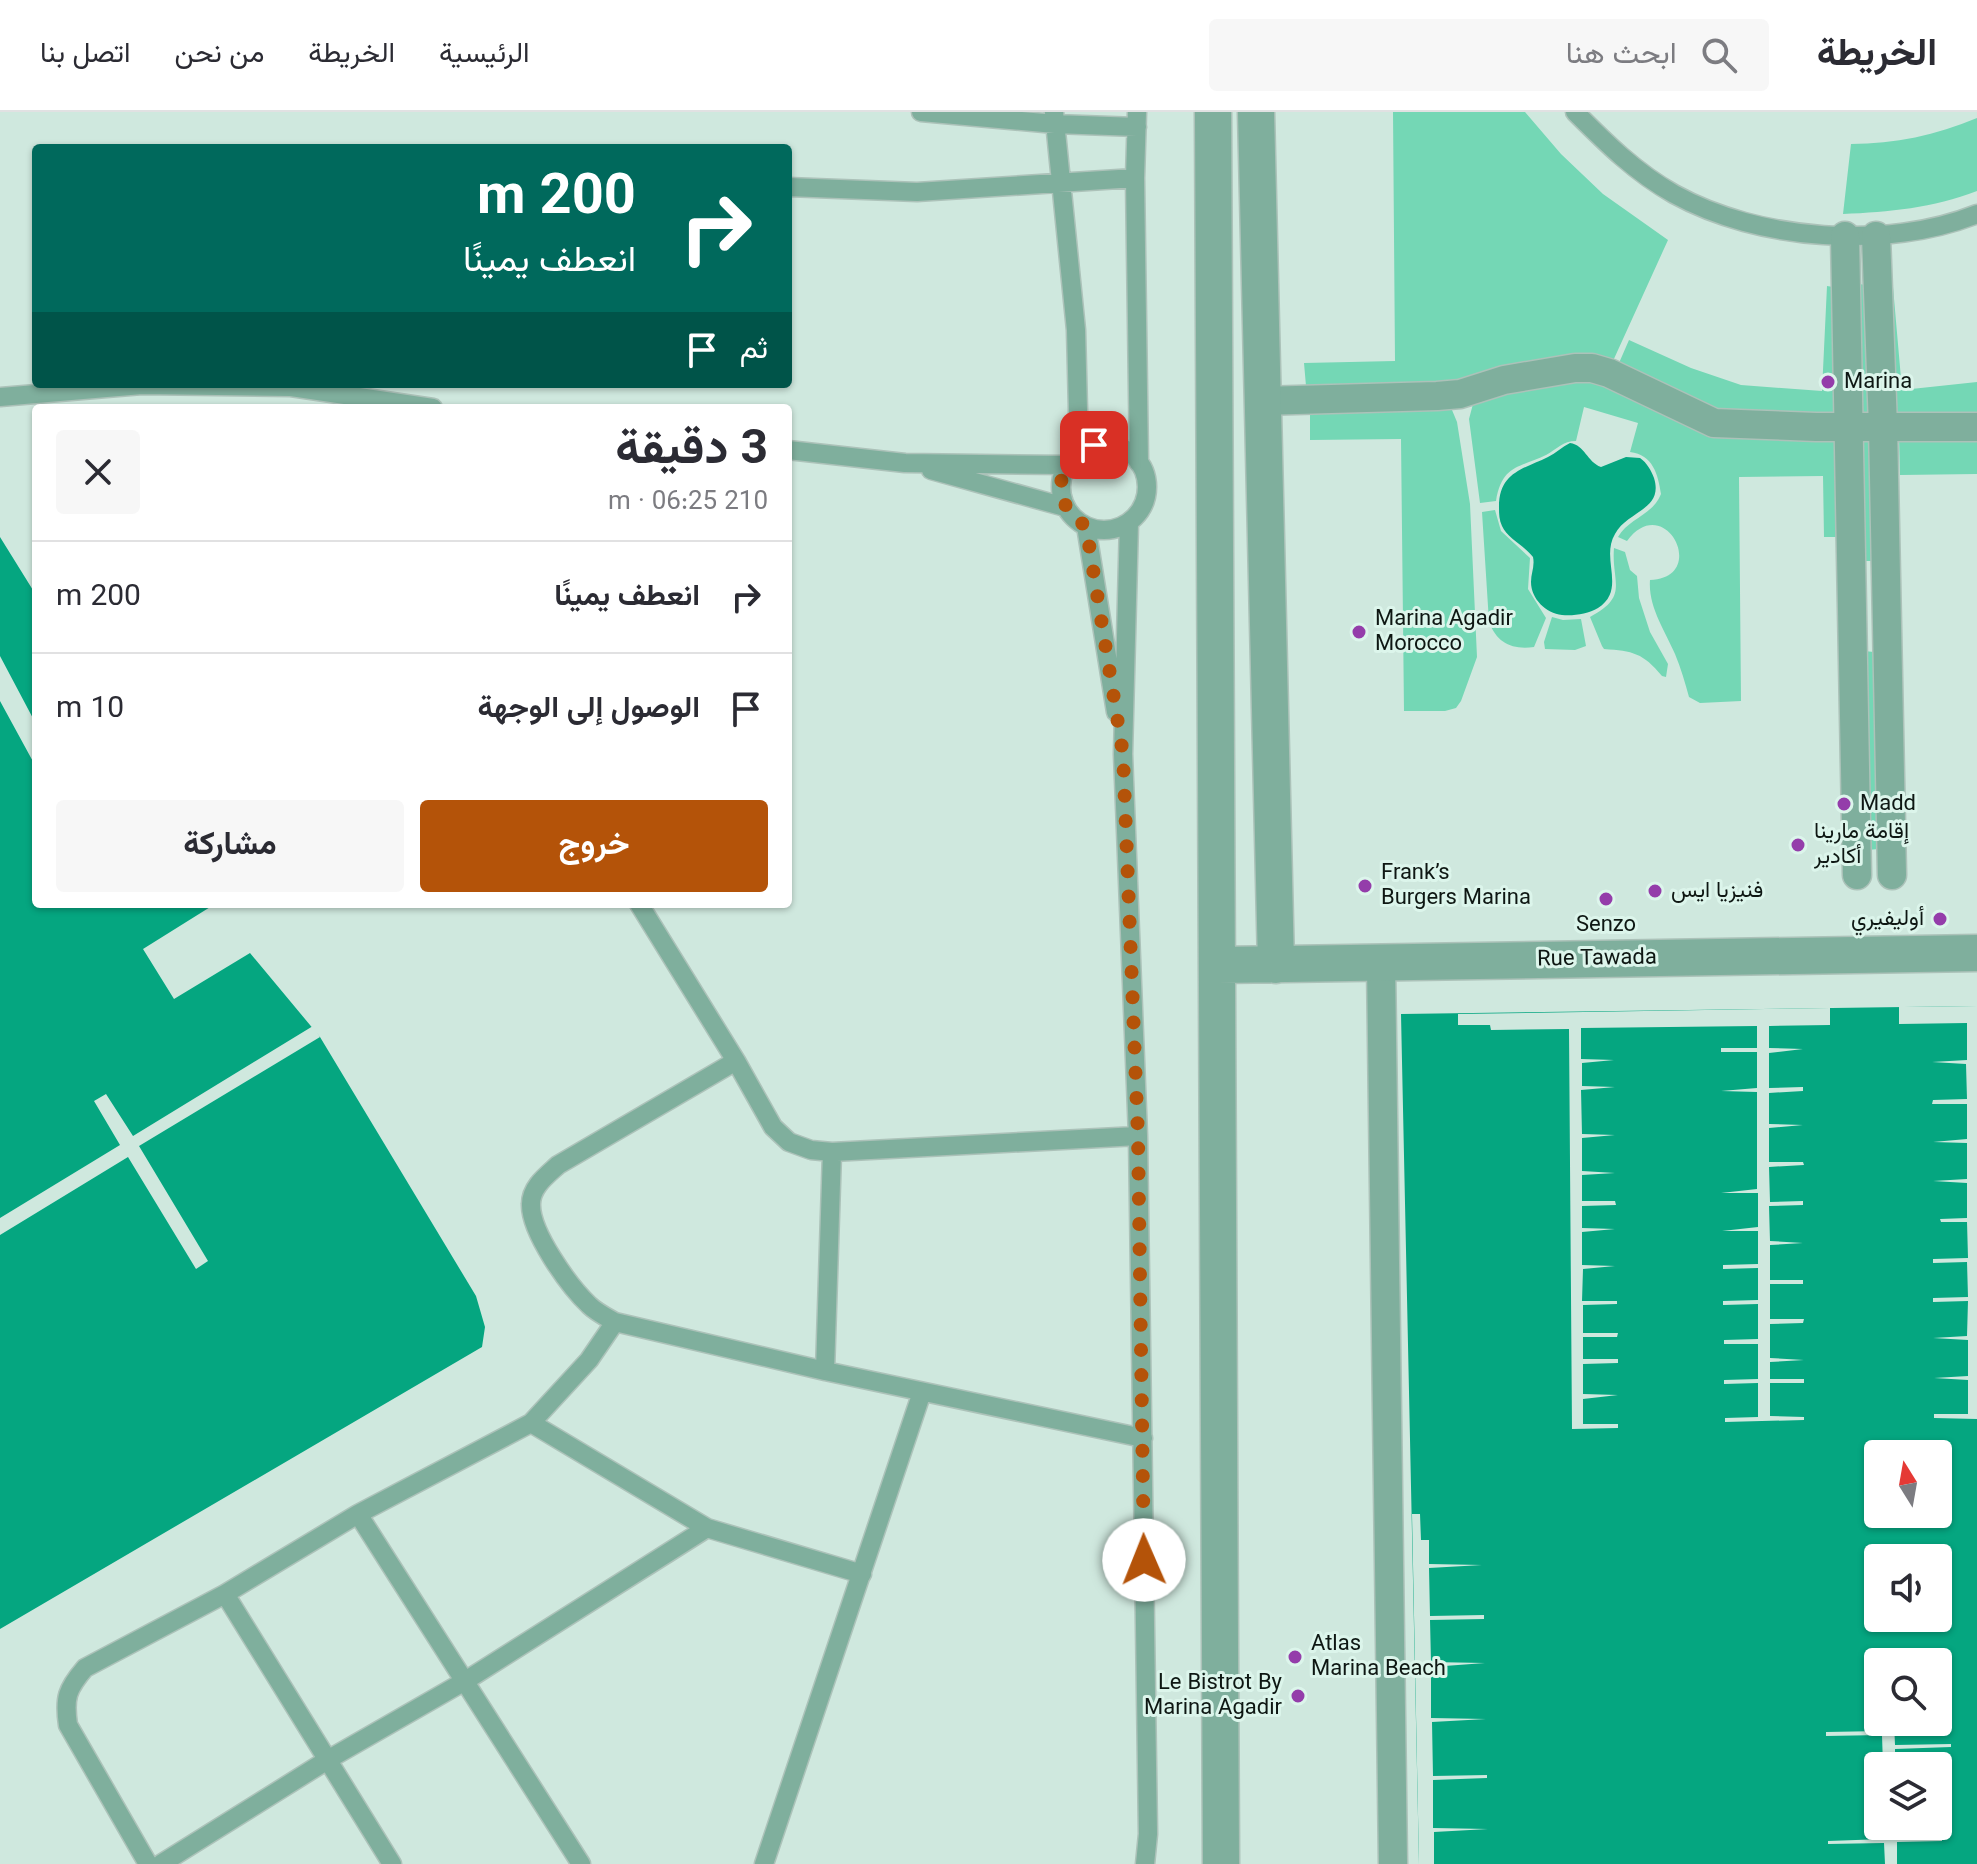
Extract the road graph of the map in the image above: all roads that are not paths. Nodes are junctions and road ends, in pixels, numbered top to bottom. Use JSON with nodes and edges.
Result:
{"nodes":[{"id":1,"x":921,"y":112,"type":"edge"},
{"id":2,"x":1213,"y":112,"type":"edge"},
{"id":3,"x":1256,"y":112,"type":"edge"},
{"id":4,"x":1575,"y":112,"type":"edge"},
{"id":5,"x":1055,"y":118,"type":"edge"},
{"id":6,"x":1137,"y":120,"type":"edge"},
{"id":7,"x":1135,"y":178,"type":"junction"},
{"id":8,"x":1059,"y":183,"type":"junction"},
{"id":9,"x":792,"y":187,"type":"edge"},
{"id":10,"x":1977,"y":214,"type":"edge"},
{"id":11,"x":1845,"y":236,"type":"junction"},
{"id":12,"x":1876,"y":236,"type":"junction"},
{"id":13,"x":106,"y":388,"type":"edge"},
{"id":14,"x":299,"y":388,"type":"edge"},
{"id":15,"x":322,"y":391,"type":"junction"},
{"id":16,"x":0,"y":397,"type":"edge"},
{"id":17,"x":1262,"y":401,"type":"junction"},
{"id":18,"x":330,"y":404,"type":"edge"},
{"id":19,"x":407,"y":404,"type":"edge"},
{"id":20,"x":1883,"y":427,"type":"junction"},
{"id":21,"x":1977,"y":427,"type":"edge"},
{"id":22,"x":1849,"y":428,"type":"junction"},
{"id":23,"x":792,"y":450,"type":"edge"},
{"id":24,"x":1072,"y":458,"type":"junction"},
{"id":25,"x":905,"y":463,"type":"junction"},
{"id":26,"x":1139,"y":463,"type":"junction"},
{"id":27,"x":1065,"y":507,"type":"junction"},
{"id":28,"x":1129,"y":522,"type":"junction"},
{"id":29,"x":1086,"y":526,"type":"junction"},
{"id":30,"x":1123,"y":754,"type":"junction"},
{"id":31,"x":1857,"y":875,"type":"dead end"},
{"id":32,"x":1892,"y":875,"type":"dead end"},
{"id":33,"x":641,"y":908,"type":"edge"},
{"id":34,"x":1977,"y":953,"type":"edge"},
{"id":35,"x":1381,"y":963,"type":"junction"},
{"id":36,"x":1218,"y":965,"type":"junction"},
{"id":37,"x":1276,"y":965,"type":"junction"},
{"id":38,"x":736,"y":1061,"type":"junction"},
{"id":39,"x":1138,"y":1136,"type":"junction"},
{"id":40,"x":832,"y":1152,"type":"junction"},
{"id":41,"x":615,"y":1322,"type":"junction"},
{"id":42,"x":825,"y":1371,"type":"junction"},
{"id":43,"x":922,"y":1392,"type":"junction"},
{"id":44,"x":531,"y":1423,"type":"junction"},
{"id":45,"x":1143,"y":1438,"type":"junction"},
{"id":46,"x":358,"y":1514,"type":"junction"},
{"id":47,"x":707,"y":1528,"type":"junction"},
{"id":48,"x":862,"y":1574,"type":"junction"},
{"id":49,"x":225,"y":1594,"type":"junction"},
{"id":50,"x":465,"y":1681,"type":"junction"},
{"id":51,"x":329,"y":1759,"type":"junction"},
{"id":52,"x":148,"y":1864,"type":"edge"},
{"id":53,"x":161,"y":1864,"type":"edge"},
{"id":54,"x":392,"y":1864,"type":"edge"},
{"id":55,"x":581,"y":1864,"type":"edge"},
{"id":56,"x":764,"y":1864,"type":"edge"},
{"id":57,"x":1145,"y":1864,"type":"edge"},
{"id":58,"x":1221,"y":1864,"type":"edge"},
{"id":59,"x":1393,"y":1864,"type":"edge"}],
"edges":[{"from":1,"to":5,"type":"lane"},
{"from":2,"to":36,"type":"street"},
{"from":3,"to":17,"type":"street"},
{"from":4,"to":11,"type":"lane"},
{"from":5,"to":6,"type":"lane"},
{"from":5,"to":8,"type":"lane"},
{"from":6,"to":7,"type":"lane"},
{"from":7,"to":8,"type":"lane"},
{"from":7,"to":26,"type":"lane"},
{"from":8,"to":9,"type":"lane"},
{"from":8,"to":24,"type":"lane"},
{"from":10,"to":12,"type":"lane"},
{"from":11,"to":12,"type":"lane"},
{"from":11,"to":22,"type":"street"},
{"from":12,"to":20,"type":"street"},
{"from":13,"to":16,"type":"lane"},
{"from":14,"to":15,"type":"lane"},
{"from":15,"to":18,"type":"lane"},
{"from":15,"to":19,"type":"lane"},
{"from":17,"to":22,"type":"street"},
{"from":17,"to":37,"type":"street"},
{"from":20,"to":21,"type":"street"},
{"from":20,"to":22,"type":"street"},
{"from":20,"to":32,"type":"street"},
{"from":22,"to":31,"type":"street"},
{"from":23,"to":25,"type":"lane"},
{"from":24,"to":25,"type":"lane"},
{"from":24,"to":26,"type":"lane"},
{"from":24,"to":27,"type":"lane"},
{"from":25,"to":27,"type":"lane"},
{"from":26,"to":28,"type":"lane"},
{"from":27,"to":29,"type":"lane"},
{"from":28,"to":29,"type":"lane"},
{"from":28,"to":30,"type":"lane"},
{"from":29,"to":30,"type":"lane"},
{"from":30,"to":39,"type":"lane"},
{"from":33,"to":38,"type":"lane"},
{"from":34,"to":35,"type":"street","name":"Rue Tawada"},
{"from":35,"to":37,"type":"street","name":"Rue Tawada"},
{"from":35,"to":59,"type":"street"},
{"from":36,"to":37,"type":"street","name":"Rue Tawada"},
{"from":36,"to":58,"type":"street"},
{"from":38,"to":40,"type":"lane"},
{"from":38,"to":41,"type":"lane"},
{"from":39,"to":40,"type":"lane"},
{"from":39,"to":45,"type":"lane"},
{"from":40,"to":42,"type":"lane"},
{"from":41,"to":42,"type":"lane"},
{"from":41,"to":44,"type":"lane"},
{"from":42,"to":43,"type":"lane"},
{"from":43,"to":45,"type":"lane"},
{"from":43,"to":48,"type":"lane"},
{"from":44,"to":46,"type":"lane"},
{"from":44,"to":47,"type":"lane"},
{"from":45,"to":57,"type":"lane"},
{"from":46,"to":49,"type":"lane"},
{"from":46,"to":50,"type":"lane"},
{"from":47,"to":48,"type":"lane"},
{"from":47,"to":50,"type":"lane"},
{"from":48,"to":56,"type":"lane"},
{"from":49,"to":51,"type":"lane"},
{"from":49,"to":52,"type":"lane"},
{"from":50,"to":51,"type":"lane"},
{"from":50,"to":55,"type":"lane"},
{"from":51,"to":53,"type":"lane"},
{"from":51,"to":54,"type":"lane"}]}
